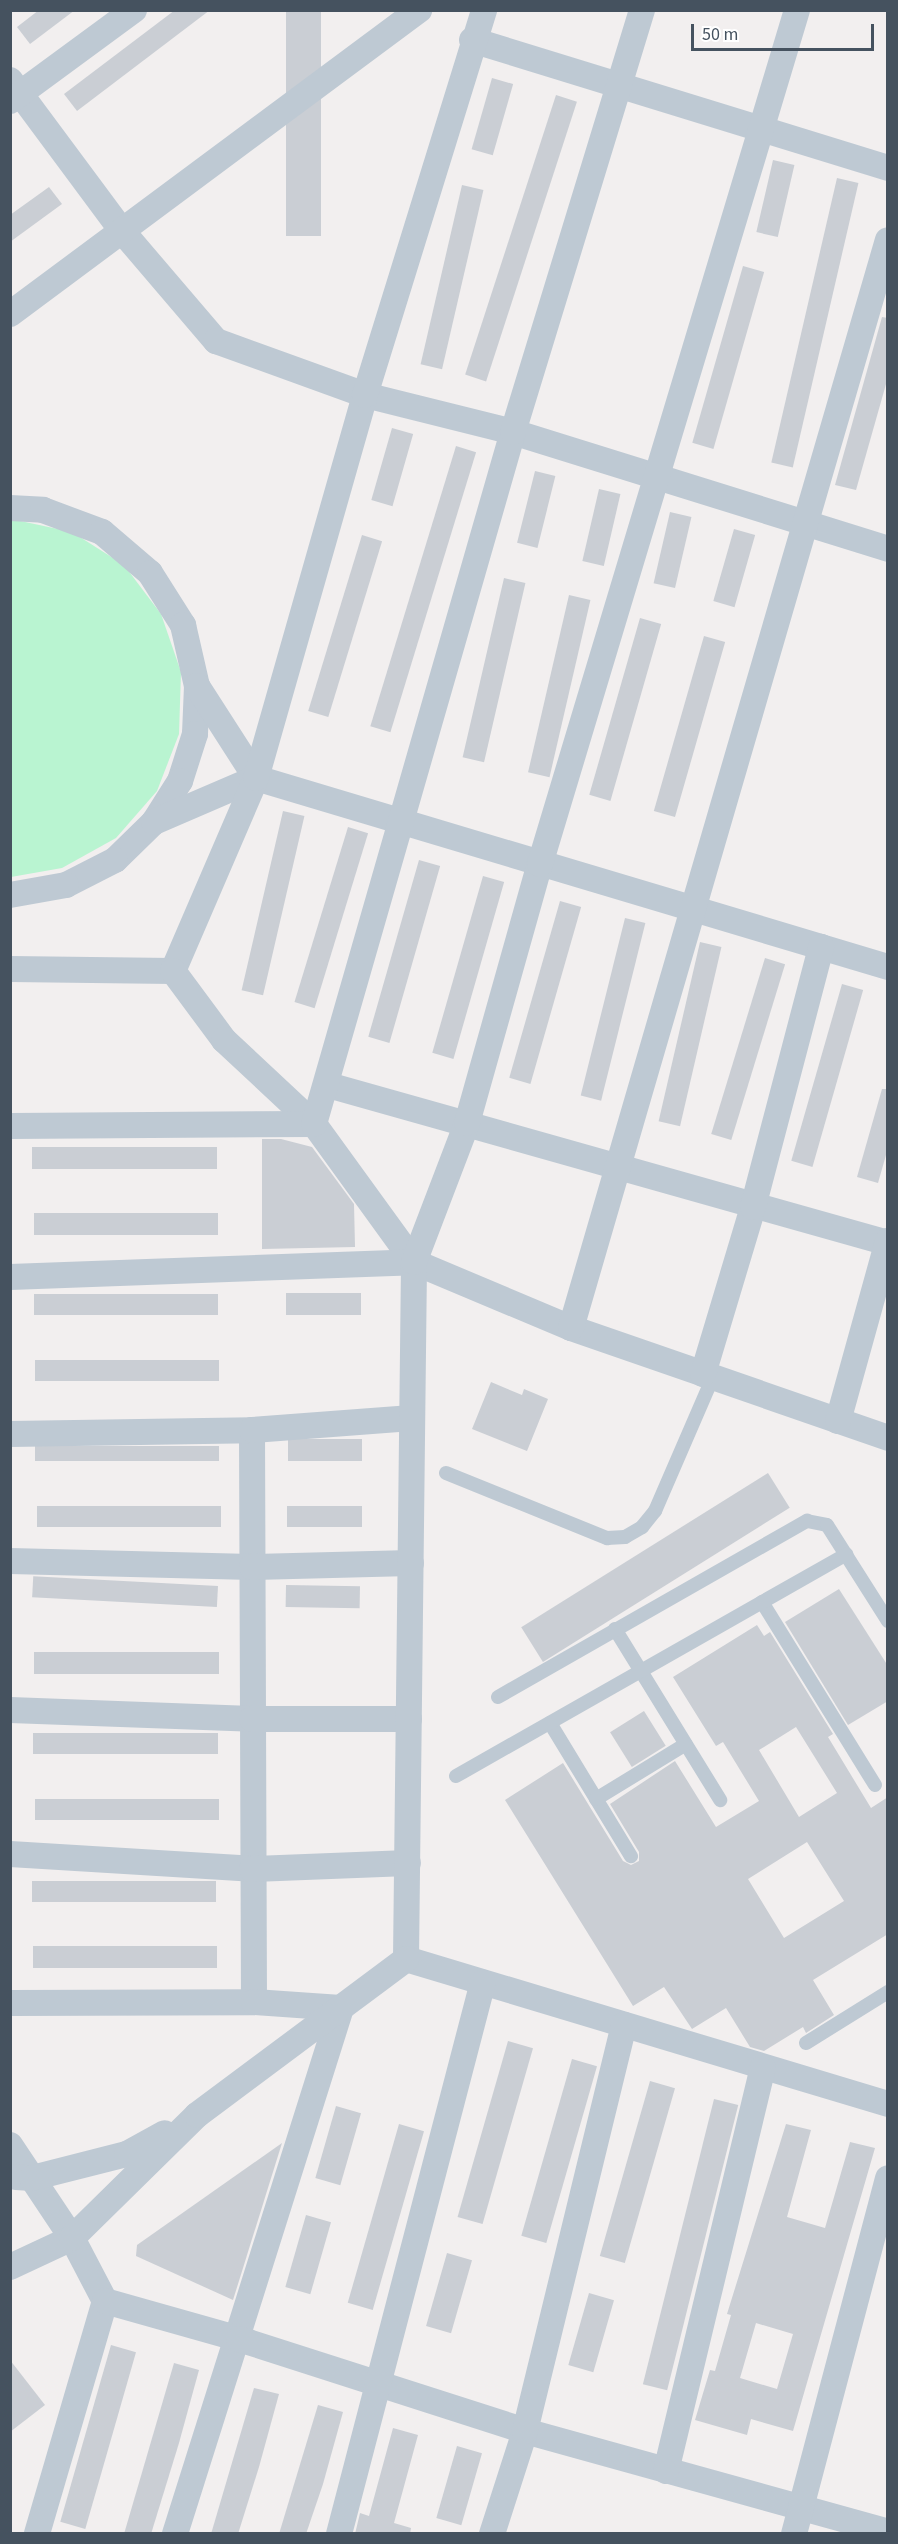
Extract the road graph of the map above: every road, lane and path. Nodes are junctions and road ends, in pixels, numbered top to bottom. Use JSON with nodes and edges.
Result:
{"nodes":[{"id":1,"x":134,"y":10,"type":"edge"},
{"id":2,"x":484,"y":10,"type":"edge"},
{"id":3,"x":642,"y":10,"type":"edge"},
{"id":4,"x":797,"y":10,"type":"edge"},
{"id":5,"x":415,"y":12,"type":"edge"},
{"id":6,"x":472,"y":40,"type":"junction"},
{"id":7,"x":620,"y":88,"type":"junction"},
{"id":8,"x":14,"y":91,"type":"edge"},
{"id":9,"x":761,"y":130,"type":"junction"},
{"id":10,"x":888,"y":168,"type":"edge"},
{"id":11,"x":122,"y":231,"type":"junction"},
{"id":12,"x":888,"y":240,"type":"edge"},
{"id":13,"x":10,"y":314,"type":"edge"},
{"id":14,"x":365,"y":395,"type":"junction"},
{"id":15,"x":513,"y":432,"type":"junction"},
{"id":16,"x":657,"y":477,"type":"junction"},
{"id":17,"x":10,"y":508,"type":"edge"},
{"id":18,"x":803,"y":523,"type":"junction"},
{"id":19,"x":888,"y":549,"type":"edge"},
{"id":20,"x":197,"y":686,"type":"junction"},
{"id":21,"x":256,"y":778,"type":"junction"},
{"id":22,"x":399,"y":821,"type":"junction"},
{"id":23,"x":154,"y":822,"type":"junction"},
{"id":24,"x":540,"y":864,"type":"junction"},
{"id":25,"x":10,"y":895,"type":"edge"},
{"id":26,"x":690,"y":908,"type":"junction"},
{"id":27,"x":821,"y":947,"type":"junction"},
{"id":28,"x":888,"y":967,"type":"edge"},
{"id":29,"x":10,"y":969,"type":"edge"},
{"id":30,"x":173,"y":971,"type":"junction"},
{"id":31,"x":327,"y":1085,"type":"junction"},
{"id":32,"x":467,"y":1123,"type":"junction"},
{"id":33,"x":314,"y":1124,"type":"junction"},
{"id":34,"x":10,"y":1126,"type":"edge"},
{"id":35,"x":616,"y":1169,"type":"junction"},
{"id":36,"x":753,"y":1207,"type":"junction"},
{"id":37,"x":887,"y":1242,"type":"edge"},
{"id":38,"x":414,"y":1262,"type":"junction"},
{"id":39,"x":10,"y":1277,"type":"edge"},
{"id":40,"x":571,"y":1328,"type":"junction"},
{"id":41,"x":708,"y":1376,"type":"junction"},
{"id":42,"x":412,"y":1418,"type":"junction"},
{"id":43,"x":838,"y":1421,"type":"junction"},
{"id":44,"x":252,"y":1430,"type":"junction"},
{"id":45,"x":10,"y":1434,"type":"edge"},
{"id":46,"x":888,"y":1438,"type":"edge"},
{"id":47,"x":446,"y":1473,"type":"dead end"},
{"id":48,"x":846,"y":1554,"type":"junction"},
{"id":49,"x":10,"y":1562,"type":"edge"},
{"id":50,"x":411,"y":1563,"type":"junction"},
{"id":51,"x":252,"y":1567,"type":"junction"},
{"id":52,"x":762,"y":1602,"type":"junction"},
{"id":53,"x":888,"y":1621,"type":"edge"},
{"id":54,"x":615,"y":1629,"type":"junction"},
{"id":55,"x":641,"y":1671,"type":"junction"},
{"id":56,"x":498,"y":1697,"type":"dead end"},
{"id":57,"x":10,"y":1710,"type":"edge"},
{"id":58,"x":252,"y":1719,"type":"junction"},
{"id":59,"x":409,"y":1719,"type":"junction"},
{"id":60,"x":550,"y":1723,"type":"junction"},
{"id":61,"x":686,"y":1744,"type":"junction"},
{"id":62,"x":456,"y":1776,"type":"dead end"},
{"id":63,"x":875,"y":1785,"type":"dead end"},
{"id":64,"x":596,"y":1799,"type":"junction"},
{"id":65,"x":720,"y":1800,"type":"dead end"},
{"id":66,"x":10,"y":1854,"type":"edge"},
{"id":67,"x":631,"y":1856,"type":"dead end"},
{"id":68,"x":408,"y":1863,"type":"junction"},
{"id":69,"x":252,"y":1869,"type":"junction"},
{"id":70,"x":406,"y":1959,"type":"junction"},
{"id":71,"x":483,"y":1982,"type":"junction"},
{"id":72,"x":888,"y":1992,"type":"edge"},
{"id":73,"x":254,"y":2002,"type":"junction"},
{"id":74,"x":10,"y":2004,"type":"edge"},
{"id":75,"x":341,"y":2008,"type":"junction"},
{"id":76,"x":624,"y":2025,"type":"junction"},
{"id":77,"x":806,"y":2043,"type":"dead end"},
{"id":78,"x":763,"y":2067,"type":"junction"},
{"id":79,"x":888,"y":2104,"type":"edge"},
{"id":80,"x":197,"y":2115,"type":"junction"},
{"id":81,"x":10,"y":2145,"type":"edge"},
{"id":82,"x":21,"y":2178,"type":"edge"},
{"id":83,"x":888,"y":2178,"type":"edge"},
{"id":84,"x":72,"y":2238,"type":"junction"},
{"id":85,"x":10,"y":2267,"type":"edge"},
{"id":86,"x":105,"y":2301,"type":"junction"},
{"id":87,"x":239,"y":2339,"type":"junction"},
{"id":88,"x":379,"y":2386,"type":"junction"},
{"id":89,"x":525,"y":2431,"type":"junction"},
{"id":90,"x":666,"y":2471,"type":"junction"},
{"id":91,"x":802,"y":2506,"type":"junction"},
{"id":92,"x":888,"y":2532,"type":"edge"},
{"id":93,"x":37,"y":2534,"type":"edge"},
{"id":94,"x":175,"y":2534,"type":"edge"},
{"id":95,"x":339,"y":2534,"type":"edge"},
{"id":96,"x":492,"y":2534,"type":"edge"},
{"id":97,"x":794,"y":2534,"type":"edge"}],
"edges":[{"from":1,"to":8,"type":"street"},
{"from":2,"to":6,"type":"street"},
{"from":3,"to":7,"type":"street"},
{"from":4,"to":9,"type":"street"},
{"from":5,"to":11,"type":"street"},
{"from":6,"to":7,"type":"street"},
{"from":6,"to":14,"type":"street"},
{"from":7,"to":9,"type":"street"},
{"from":7,"to":15,"type":"street"},
{"from":8,"to":11,"type":"street"},
{"from":9,"to":10,"type":"street"},
{"from":9,"to":16,"type":"street"},
{"from":11,"to":13,"type":"street"},
{"from":11,"to":14,"type":"street"},
{"from":12,"to":18,"type":"street"},
{"from":14,"to":15,"type":"street"},
{"from":14,"to":21,"type":"street"},
{"from":15,"to":16,"type":"street"},
{"from":15,"to":22,"type":"street"},
{"from":16,"to":18,"type":"street"},
{"from":16,"to":24,"type":"street"},
{"from":17,"to":20,"type":"street"},
{"from":18,"to":19,"type":"street"},
{"from":18,"to":26,"type":"street"},
{"from":20,"to":21,"type":"street"},
{"from":20,"to":23,"type":"street"},
{"from":21,"to":22,"type":"street"},
{"from":21,"to":23,"type":"street"},
{"from":21,"to":30,"type":"street"},
{"from":22,"to":24,"type":"street"},
{"from":22,"to":31,"type":"street"},
{"from":23,"to":25,"type":"street"},
{"from":24,"to":26,"type":"street"},
{"from":24,"to":32,"type":"street"},
{"from":26,"to":27,"type":"street"},
{"from":26,"to":35,"type":"street"},
{"from":27,"to":28,"type":"street"},
{"from":27,"to":36,"type":"street"},
{"from":29,"to":30,"type":"street"},
{"from":30,"to":33,"type":"street"},
{"from":31,"to":32,"type":"street"},
{"from":31,"to":33,"type":"street"},
{"from":32,"to":35,"type":"street"},
{"from":32,"to":38,"type":"street"},
{"from":33,"to":34,"type":"street"},
{"from":33,"to":38,"type":"street"},
{"from":35,"to":36,"type":"street"},
{"from":35,"to":40,"type":"street"},
{"from":36,"to":37,"type":"street"},
{"from":36,"to":41,"type":"street"},
{"from":37,"to":43,"type":"street"},
{"from":38,"to":39,"type":"street"},
{"from":38,"to":40,"type":"street"},
{"from":38,"to":42,"type":"street"},
{"from":40,"to":41,"type":"street"},
{"from":41,"to":43,"type":"street"},
{"from":41,"to":47,"type":"lane"},
{"from":42,"to":44,"type":"street"},
{"from":42,"to":50,"type":"street"},
{"from":43,"to":46,"type":"street"},
{"from":44,"to":45,"type":"street"},
{"from":44,"to":51,"type":"street"},
{"from":48,"to":52,"type":"lane"},
{"from":48,"to":53,"type":"lane"},
{"from":48,"to":54,"type":"lane"},
{"from":49,"to":51,"type":"street"},
{"from":50,"to":51,"type":"street"},
{"from":50,"to":59,"type":"street"},
{"from":51,"to":58,"type":"street"},
{"from":52,"to":55,"type":"lane"},
{"from":52,"to":63,"type":"lane"},
{"from":54,"to":55,"type":"lane"},
{"from":54,"to":56,"type":"lane"},
{"from":55,"to":60,"type":"lane"},
{"from":55,"to":61,"type":"lane"},
{"from":57,"to":58,"type":"street"},
{"from":58,"to":59,"type":"street"},
{"from":58,"to":69,"type":"street"},
{"from":59,"to":68,"type":"street"},
{"from":60,"to":62,"type":"lane"},
{"from":60,"to":64,"type":"lane"},
{"from":61,"to":64,"type":"lane"},
{"from":61,"to":65,"type":"lane"},
{"from":64,"to":67,"type":"lane"},
{"from":66,"to":69,"type":"street"},
{"from":68,"to":69,"type":"street"},
{"from":68,"to":70,"type":"street"},
{"from":69,"to":73,"type":"street"},
{"from":70,"to":71,"type":"street"},
{"from":70,"to":75,"type":"street"},
{"from":71,"to":76,"type":"street"},
{"from":71,"to":88,"type":"street"},
{"from":72,"to":77,"type":"lane"},
{"from":73,"to":74,"type":"street"},
{"from":73,"to":75,"type":"street"},
{"from":75,"to":80,"type":"street"},
{"from":75,"to":87,"type":"street"},
{"from":76,"to":78,"type":"street"},
{"from":76,"to":89,"type":"street"},
{"from":78,"to":79,"type":"street"},
{"from":78,"to":90,"type":"street"},
{"from":80,"to":82,"type":"street"},
{"from":80,"to":84,"type":"street"},
{"from":81,"to":82,"type":"street"},
{"from":82,"to":84,"type":"street"},
{"from":83,"to":91,"type":"street"},
{"from":84,"to":85,"type":"street"},
{"from":84,"to":86,"type":"street"},
{"from":86,"to":87,"type":"street"},
{"from":86,"to":93,"type":"street"},
{"from":87,"to":88,"type":"street"},
{"from":87,"to":94,"type":"street"},
{"from":88,"to":89,"type":"street"},
{"from":88,"to":95,"type":"street"},
{"from":89,"to":90,"type":"street"},
{"from":89,"to":96,"type":"street"},
{"from":90,"to":91,"type":"street"},
{"from":91,"to":92,"type":"street"},
{"from":91,"to":97,"type":"street"}]}
